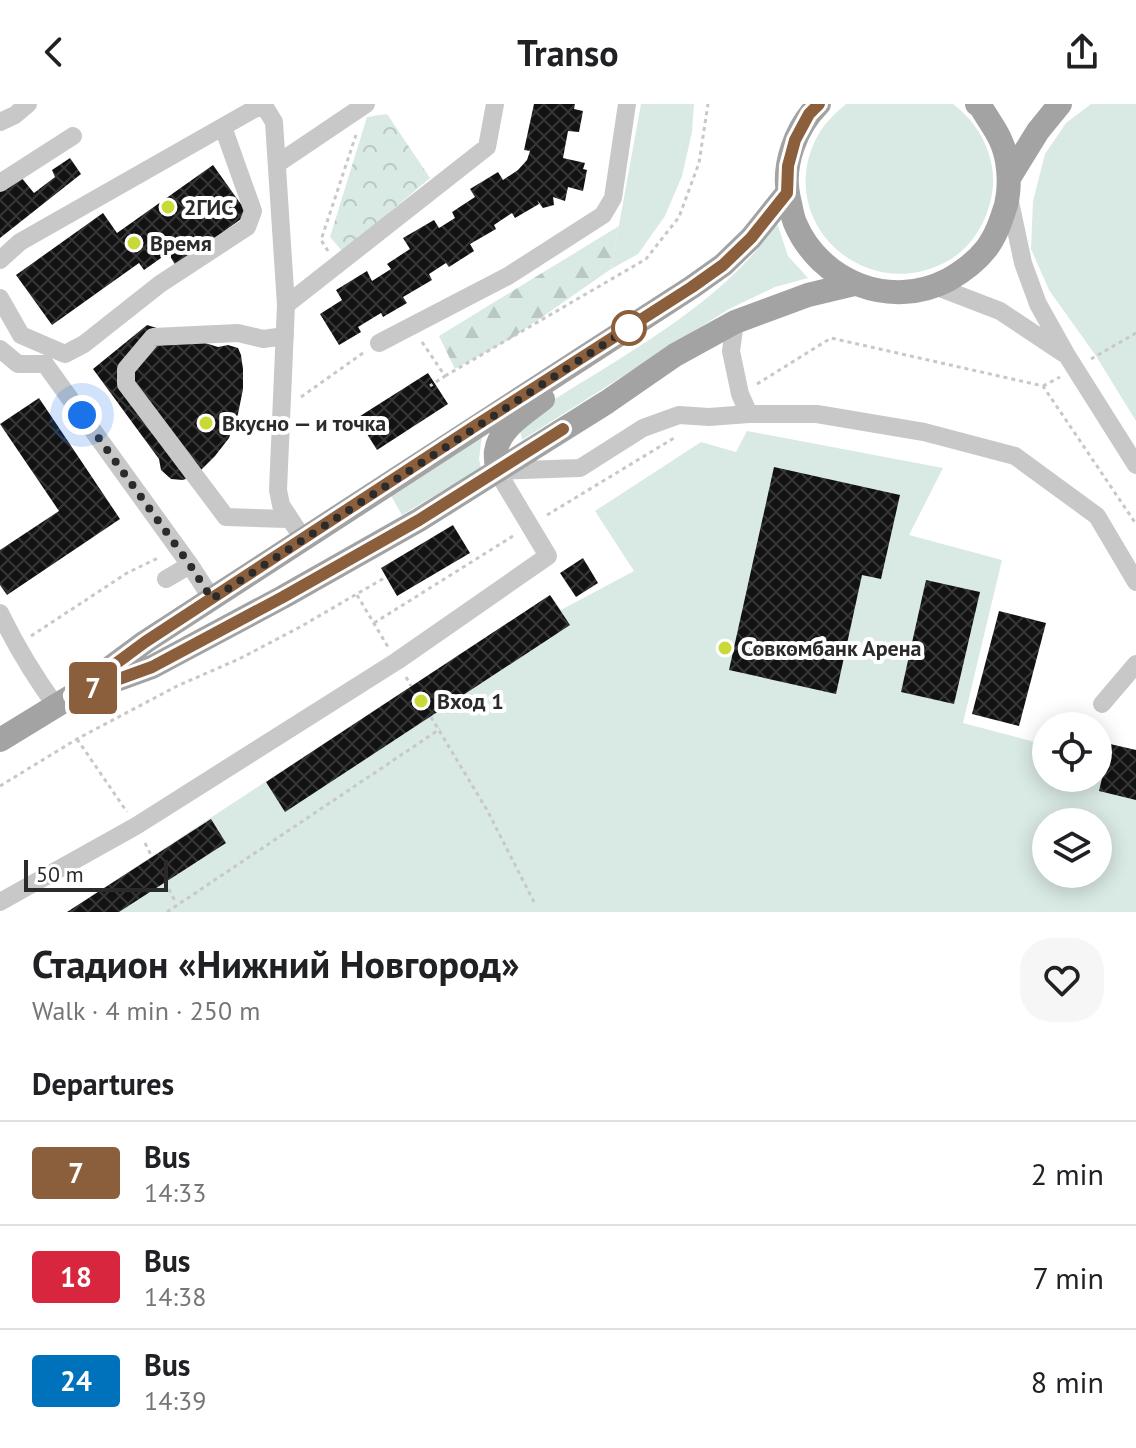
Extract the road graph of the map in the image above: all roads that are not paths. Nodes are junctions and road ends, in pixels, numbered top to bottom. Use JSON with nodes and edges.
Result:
{"nodes":[{"id":1,"x":28,"y":104,"type":"edge"},
{"id":2,"x":263,"y":104,"type":"edge"},
{"id":3,"x":366,"y":104,"type":"edge"},
{"id":4,"x":495,"y":104,"type":"edge"},
{"id":5,"x":627,"y":104,"type":"edge"},
{"id":6,"x":794,"y":104,"type":"edge"},
{"id":7,"x":819,"y":104,"type":"edge"},
{"id":8,"x":977,"y":104,"type":"edge"},
{"id":9,"x":1060,"y":104,"type":"edge"},
{"id":10,"x":0,"y":122,"type":"edge"},
{"id":11,"x":223,"y":127,"type":"junction"},
{"id":12,"x":73,"y":136,"type":"dead end"},
{"id":13,"x":795,"y":140,"type":"junction"},
{"id":14,"x":277,"y":164,"type":"junction"},
{"id":15,"x":0,"y":183,"type":"edge"},
{"id":16,"x":1009,"y":186,"type":"junction"},
{"id":17,"x":787,"y":193,"type":"junction"},
{"id":18,"x":0,"y":260,"type":"edge"},
{"id":19,"x":854,"y":284,"type":"junction"},
{"id":20,"x":935,"y":286,"type":"junction"},
{"id":21,"x":0,"y":298,"type":"edge"},
{"id":22,"x":286,"y":305,"type":"junction"},
{"id":23,"x":735,"y":322,"type":"junction"},
{"id":24,"x":285,"y":336,"type":"junction"},
{"id":25,"x":379,"y":343,"type":"road end"},
{"id":26,"x":0,"y":349,"type":"edge"},
{"id":27,"x":1066,"y":354,"type":"junction"},
{"id":28,"x":566,"y":368,"type":"junction"},
{"id":29,"x":749,"y":414,"type":"junction"},
{"id":30,"x":1120,"y":438,"type":"junction"},
{"id":31,"x":1136,"y":452,"type":"edge"},
{"id":32,"x":1136,"y":465,"type":"edge"},
{"id":33,"x":497,"y":471,"type":"junction"},
{"id":34,"x":288,"y":519,"type":"junction"},
{"id":35,"x":304,"y":540,"type":"junction"},
{"id":36,"x":190,"y":565,"type":"junction"},
{"id":37,"x":166,"y":579,"type":"dead end"},
{"id":38,"x":1136,"y":582,"type":"edge"},
{"id":39,"x":212,"y":599,"type":"junction"},
{"id":40,"x":0,"y":613,"type":"edge"},
{"id":41,"x":1136,"y":664,"type":"edge"},
{"id":42,"x":64,"y":701,"type":"junction"},
{"id":43,"x":1102,"y":704,"type":"dead end"},
{"id":44,"x":0,"y":740,"type":"edge"},
{"id":45,"x":0,"y":902,"type":"edge"}],
"edges":[{"from":1,"to":10,"type":"street"},
{"from":2,"to":11,"type":"street"},
{"from":2,"to":14,"type":"street"},
{"from":3,"to":14,"type":"street"},
{"from":4,"to":22,"type":"street"},
{"from":5,"to":25,"type":"street"},
{"from":6,"to":13,"type":"main road"},
{"from":7,"to":13,"type":"main road"},
{"from":8,"to":16,"type":"main road"},
{"from":9,"to":16,"type":"main road"},
{"from":11,"to":18,"type":"street"},
{"from":11,"to":21,"type":"street"},
{"from":12,"to":15,"type":"street"},
{"from":13,"to":17,"type":"main road"},
{"from":14,"to":22,"type":"street"},
{"from":16,"to":20,"type":"main road"},
{"from":16,"to":27,"type":"street"},
{"from":17,"to":19,"type":"main road"},
{"from":17,"to":28,"type":"main road"},
{"from":19,"to":20,"type":"main road"},
{"from":19,"to":23,"type":"main road"},
{"from":20,"to":27,"type":"street"},
{"from":22,"to":24,"type":"street"},
{"from":23,"to":29,"type":"street"},
{"from":23,"to":33,"type":"main road"},
{"from":24,"to":34,"type":"street"},
{"from":24,"to":34,"type":"street"},
{"from":26,"to":36,"type":"street"},
{"from":27,"to":30,"type":"street"},
{"from":28,"to":33,"type":"main road"},
{"from":28,"to":35,"type":"main road"},
{"from":29,"to":33,"type":"street"},
{"from":29,"to":38,"type":"street"},
{"from":30,"to":31,"type":"street"},
{"from":30,"to":32,"type":"street"},
{"from":33,"to":42,"type":"main road"},
{"from":33,"to":45,"type":"street"},
{"from":34,"to":35,"type":"street"},
{"from":35,"to":39,"type":"main road"},
{"from":36,"to":37,"type":"street"},
{"from":36,"to":39,"type":"street"},
{"from":39,"to":42,"type":"main road"},
{"from":40,"to":42,"type":"street"},
{"from":41,"to":43,"type":"street"},
{"from":42,"to":44,"type":"main road"}]}
